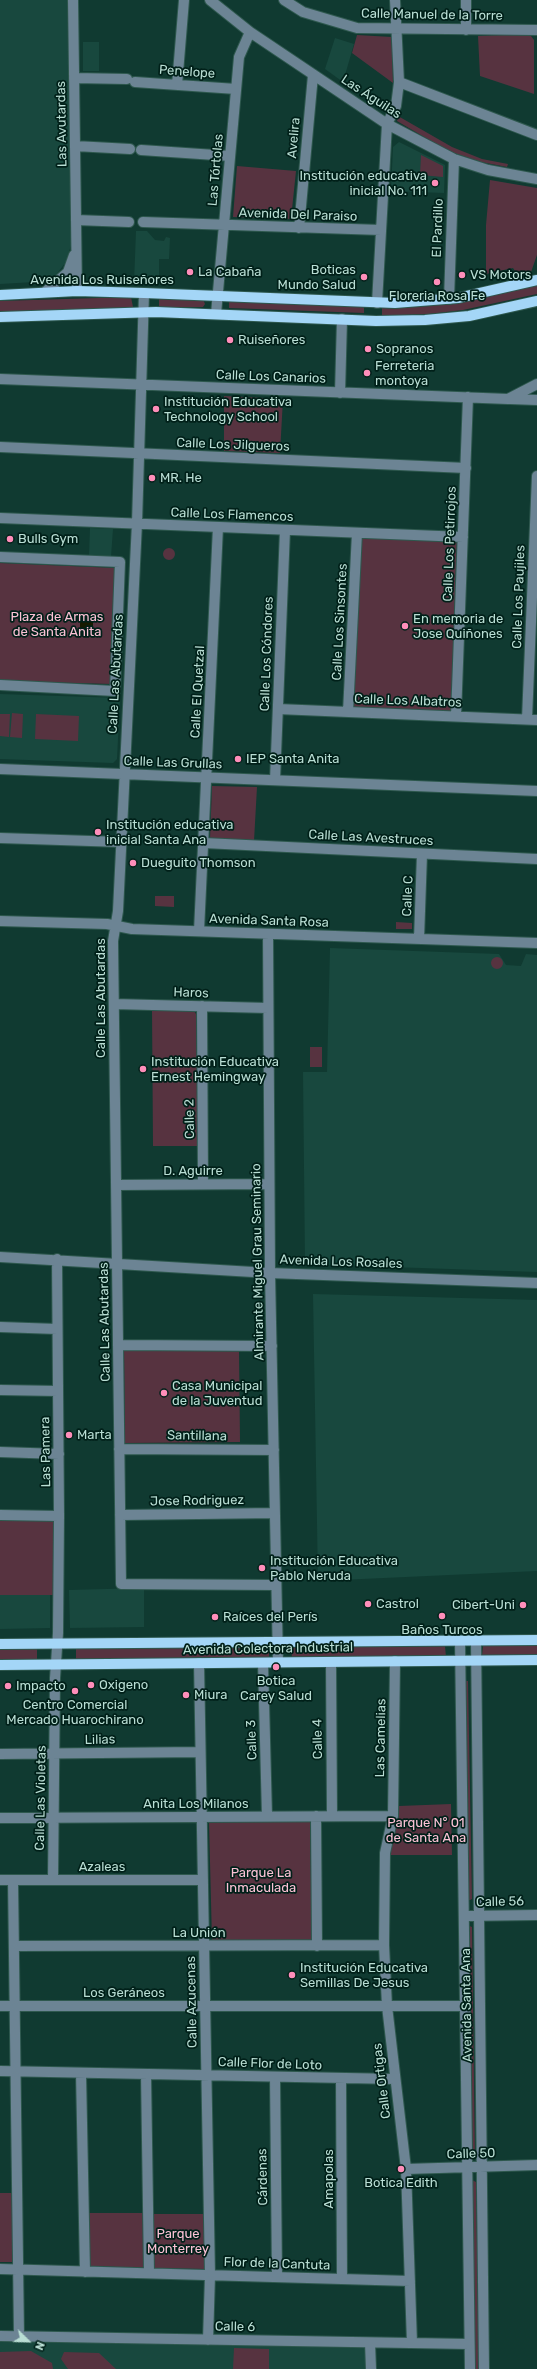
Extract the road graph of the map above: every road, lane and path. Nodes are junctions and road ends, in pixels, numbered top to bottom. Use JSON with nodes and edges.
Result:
{"nodes":[{"id":1,"x":73,"y":0,"type":"edge"},
{"id":2,"x":184,"y":0,"type":"edge"},
{"id":3,"x":210,"y":0,"type":"edge"},
{"id":4,"x":284,"y":0,"type":"edge"},
{"id":5,"x":395,"y":0,"type":"edge"},
{"id":6,"x":466,"y":0,"type":"edge"},
{"id":7,"x":397,"y":30,"type":"junction"},
{"id":8,"x":466,"y":30,"type":"junction"},
{"id":9,"x":537,"y":30,"type":"edge"},
{"id":10,"x":250,"y":32,"type":"junction"},
{"id":11,"x":313,"y":75,"type":"junction"},
{"id":12,"x":74,"y":78,"type":"junction"},
{"id":13,"x":399,"y":82,"type":"junction"},
{"id":14,"x":177,"y":85,"type":"junction"},
{"id":15,"x":236,"y":89,"type":"junction"},
{"id":16,"x":387,"y":124,"type":"junction"},
{"id":17,"x":537,"y":135,"type":"edge"},
{"id":18,"x":75,"y":146,"type":"junction"},
{"id":19,"x":130,"y":149,"type":"dead end"},
{"id":20,"x":141,"y":150,"type":"dead end"},
{"id":21,"x":230,"y":156,"type":"junction"},
{"id":22,"x":454,"y":159,"type":"junction"},
{"id":23,"x":537,"y":179,"type":"edge"},
{"id":24,"x":76,"y":220,"type":"junction"},
{"id":25,"x":129,"y":222,"type":"dead end"},
{"id":26,"x":143,"y":222,"type":"dead end"},
{"id":27,"x":224,"y":225,"type":"junction"},
{"id":28,"x":299,"y":228,"type":"junction"},
{"id":29,"x":381,"y":230,"type":"junction"},
{"id":30,"x":76,"y":248,"type":"junction"},
{"id":31,"x":537,"y":280,"type":"edge"},
{"id":32,"x":77,"y":291,"type":"junction"},
{"id":33,"x":45,"y":292,"type":"junction"},
{"id":34,"x":144,"y":293,"type":"junction"},
{"id":35,"x":218,"y":294,"type":"junction"},
{"id":36,"x":0,"y":295,"type":"edge"},
{"id":37,"x":448,"y":299,"type":"junction"},
{"id":38,"x":537,"y":301,"type":"edge"},
{"id":39,"x":377,"y":303,"type":"junction"},
{"id":40,"x":144,"y":312,"type":"junction"},
{"id":41,"x":216,"y":314,"type":"junction"},
{"id":42,"x":0,"y":317,"type":"edge"},
{"id":43,"x":342,"y":319,"type":"junction"},
{"id":44,"x":0,"y":379,"type":"edge"},
{"id":45,"x":537,"y":384,"type":"edge"},
{"id":46,"x":142,"y":385,"type":"junction"},
{"id":47,"x":340,"y":393,"type":"junction"},
{"id":48,"x":468,"y":397,"type":"junction"},
{"id":49,"x":508,"y":399,"type":"junction"},
{"id":50,"x":537,"y":400,"type":"edge"},
{"id":51,"x":0,"y":446,"type":"edge"},
{"id":52,"x":140,"y":454,"type":"junction"},
{"id":53,"x":466,"y":468,"type":"junction"},
{"id":54,"x":537,"y":476,"type":"edge"},
{"id":55,"x":0,"y":518,"type":"edge"},
{"id":56,"x":137,"y":523,"type":"junction"},
{"id":57,"x":218,"y":527,"type":"junction"},
{"id":58,"x":285,"y":530,"type":"junction"},
{"id":59,"x":356,"y":533,"type":"junction"},
{"id":60,"x":463,"y":537,"type":"junction"},
{"id":61,"x":0,"y":557,"type":"edge"},
{"id":62,"x":0,"y":685,"type":"edge"},
{"id":63,"x":278,"y":709,"type":"junction"},
{"id":64,"x":348,"y":712,"type":"junction"},
{"id":65,"x":456,"y":716,"type":"junction"},
{"id":66,"x":532,"y":719,"type":"edge"},
{"id":67,"x":0,"y":769,"type":"edge"},
{"id":68,"x":124,"y":774,"type":"junction"},
{"id":69,"x":207,"y":777,"type":"junction"},
{"id":70,"x":275,"y":780,"type":"junction"},
{"id":71,"x":537,"y":791,"type":"edge"},
{"id":72,"x":0,"y":838,"type":"edge"},
{"id":73,"x":121,"y":842,"type":"junction"},
{"id":74,"x":204,"y":843,"type":"junction"},
{"id":75,"x":422,"y":854,"type":"junction"},
{"id":76,"x":537,"y":859,"type":"edge"},
{"id":77,"x":0,"y":921,"type":"edge"},
{"id":78,"x":115,"y":925,"type":"junction"},
{"id":79,"x":199,"y":931,"type":"junction"},
{"id":80,"x":268,"y":934,"type":"junction"},
{"id":81,"x":419,"y":939,"type":"junction"},
{"id":82,"x":537,"y":943,"type":"edge"},
{"id":83,"x":114,"y":1004,"type":"junction"},
{"id":84,"x":202,"y":1006,"type":"junction"},
{"id":85,"x":268,"y":1008,"type":"junction"},
{"id":86,"x":203,"y":1184,"type":"junction"},
{"id":87,"x":269,"y":1184,"type":"junction"},
{"id":88,"x":116,"y":1185,"type":"junction"},
{"id":89,"x":0,"y":1257,"type":"edge"},
{"id":90,"x":57,"y":1259,"type":"junction"},
{"id":91,"x":117,"y":1263,"type":"junction"},
{"id":92,"x":270,"y":1273,"type":"junction"},
{"id":93,"x":537,"y":1283,"type":"edge"},
{"id":94,"x":0,"y":1327,"type":"edge"},
{"id":95,"x":58,"y":1329,"type":"junction"},
{"id":96,"x":118,"y":1345,"type":"junction"},
{"id":97,"x":272,"y":1346,"type":"junction"},
{"id":98,"x":0,"y":1390,"type":"edge"},
{"id":99,"x":58,"y":1391,"type":"junction"},
{"id":100,"x":119,"y":1449,"type":"junction"},
{"id":101,"x":274,"y":1450,"type":"junction"},
{"id":102,"x":0,"y":1452,"type":"edge"},
{"id":103,"x":59,"y":1454,"type":"junction"},
{"id":104,"x":275,"y":1513,"type":"junction"},
{"id":105,"x":0,"y":1515,"type":"edge"},
{"id":106,"x":120,"y":1515,"type":"junction"},
{"id":107,"x":60,"y":1516,"type":"junction"},
{"id":108,"x":276,"y":1585,"type":"junction"},
{"id":109,"x":537,"y":1640,"type":"edge"},
{"id":110,"x":460,"y":1641,"type":"junction"},
{"id":111,"x":476,"y":1641,"type":"junction"},
{"id":112,"x":278,"y":1642,"type":"junction"},
{"id":113,"x":0,"y":1644,"type":"edge"},
{"id":114,"x":58,"y":1644,"type":"junction"},
{"id":115,"x":476,"y":1660,"type":"junction"},
{"id":116,"x":537,"y":1660,"type":"edge"},
{"id":117,"x":395,"y":1661,"type":"junction"},
{"id":118,"x":460,"y":1661,"type":"junction"},
{"id":119,"x":263,"y":1662,"type":"junction"},
{"id":120,"x":278,"y":1662,"type":"junction"},
{"id":121,"x":331,"y":1662,"type":"junction"},
{"id":122,"x":200,"y":1663,"type":"junction"},
{"id":123,"x":56,"y":1664,"type":"junction"},
{"id":124,"x":0,"y":1665,"type":"edge"},
{"id":125,"x":200,"y":1752,"type":"junction"},
{"id":126,"x":0,"y":1754,"type":"edge"},
{"id":127,"x":55,"y":1754,"type":"junction"},
{"id":128,"x":201,"y":1816,"type":"junction"},
{"id":129,"x":268,"y":1816,"type":"junction"},
{"id":130,"x":316,"y":1816,"type":"junction"},
{"id":131,"x":332,"y":1816,"type":"junction"},
{"id":132,"x":393,"y":1816,"type":"junction"},
{"id":133,"x":0,"y":1818,"type":"edge"},
{"id":134,"x":54,"y":1818,"type":"junction"},
{"id":135,"x":0,"y":1880,"type":"edge"},
{"id":136,"x":13,"y":1880,"type":"junction"},
{"id":137,"x":53,"y":1880,"type":"junction"},
{"id":138,"x":203,"y":1880,"type":"junction"},
{"id":139,"x":479,"y":1915,"type":"junction"},
{"id":140,"x":537,"y":1915,"type":"edge"},
{"id":141,"x":464,"y":1916,"type":"junction"},
{"id":142,"x":384,"y":1945,"type":"junction"},
{"id":143,"x":14,"y":1946,"type":"junction"},
{"id":144,"x":203,"y":1946,"type":"junction"},
{"id":145,"x":317,"y":1946,"type":"junction"},
{"id":146,"x":0,"y":2006,"type":"edge"},
{"id":147,"x":14,"y":2006,"type":"junction"},
{"id":148,"x":205,"y":2006,"type":"junction"},
{"id":149,"x":387,"y":2006,"type":"junction"},
{"id":150,"x":465,"y":2006,"type":"junction"},
{"id":151,"x":0,"y":2071,"type":"edge"},
{"id":152,"x":15,"y":2071,"type":"junction"},
{"id":153,"x":81,"y":2072,"type":"junction"},
{"id":154,"x":146,"y":2074,"type":"junction"},
{"id":155,"x":206,"y":2075,"type":"junction"},
{"id":156,"x":275,"y":2077,"type":"junction"},
{"id":157,"x":341,"y":2079,"type":"junction"},
{"id":158,"x":395,"y":2079,"type":"junction"},
{"id":159,"x":537,"y":2165,"type":"edge"},
{"id":160,"x":467,"y":2166,"type":"junction"},
{"id":161,"x":482,"y":2166,"type":"junction"},
{"id":162,"x":406,"y":2169,"type":"junction"},
{"id":163,"x":0,"y":2269,"type":"edge"},
{"id":164,"x":18,"y":2270,"type":"junction"},
{"id":165,"x":85,"y":2272,"type":"junction"},
{"id":166,"x":149,"y":2274,"type":"junction"},
{"id":167,"x":210,"y":2275,"type":"junction"},
{"id":168,"x":278,"y":2277,"type":"junction"},
{"id":169,"x":342,"y":2279,"type":"junction"},
{"id":170,"x":410,"y":2281,"type":"junction"},
{"id":171,"x":0,"y":2336,"type":"edge"},
{"id":172,"x":19,"y":2337,"type":"junction"},
{"id":173,"x":208,"y":2340,"type":"junction"},
{"id":174,"x":370,"y":2343,"type":"junction"},
{"id":175,"x":412,"y":2343,"type":"junction"},
{"id":176,"x":469,"y":2344,"type":"junction"},
{"id":177,"x":371,"y":2369,"type":"edge"},
{"id":178,"x":470,"y":2369,"type":"edge"},
{"id":179,"x":484,"y":2369,"type":"edge"}],
"edges":[{"from":1,"to":12,"type":"street","name":"Las Avutardas"},
{"from":2,"to":14,"type":"street"},
{"from":3,"to":10,"type":"street","name":"Las Águilas"},
{"from":4,"to":7,"type":"street","name":"Calle Manuel de la Torre"},
{"from":5,"to":7,"type":"street"},
{"from":6,"to":8,"type":"street"},
{"from":7,"to":8,"type":"street","name":"Calle Manuel de la Torre"},
{"from":7,"to":13,"type":"street"},
{"from":8,"to":9,"type":"street","name":"Calle Manuel de la Torre"},
{"from":10,"to":11,"type":"street","name":"Las Águilas"},
{"from":10,"to":15,"type":"street","name":"Las Tórtolas"},
{"from":11,"to":16,"type":"street","name":"Las Águilas"},
{"from":11,"to":28,"type":"street","name":"Avelira"},
{"from":12,"to":14,"type":"street","name":"Penelope"},
{"from":12,"to":18,"type":"street","name":"Las Avutardas"},
{"from":13,"to":16,"type":"street"},
{"from":13,"to":17,"type":"street"},
{"from":14,"to":15,"type":"street","name":"Penelope"},
{"from":15,"to":21,"type":"street","name":"Las Tórtolas"},
{"from":16,"to":22,"type":"street","name":"Las Águilas"},
{"from":16,"to":29,"type":"street"},
{"from":18,"to":19,"type":"street"},
{"from":18,"to":24,"type":"street","name":"Las Avutardas"},
{"from":20,"to":21,"type":"street"},
{"from":21,"to":27,"type":"street","name":"Las Tórtolas"},
{"from":22,"to":23,"type":"street","name":"Las Águilas"},
{"from":22,"to":37,"type":"street","name":"El Pardillo"},
{"from":24,"to":25,"type":"street"},
{"from":24,"to":30,"type":"street","name":"Las Avutardas"},
{"from":26,"to":27,"type":"street","name":"Avenida Del Paraiso"},
{"from":27,"to":28,"type":"street","name":"Avenida Del Paraiso"},
{"from":27,"to":35,"type":"street","name":"Las Tórtolas"},
{"from":28,"to":29,"type":"street","name":"Avenida Del Paraiso"},
{"from":29,"to":39,"type":"street"},
{"from":30,"to":32,"type":"street","name":"Las Avutardas"},
{"from":30,"to":33,"type":"street","name":"Las Avutardas"},
{"from":31,"to":37,"type":"main road","name":"Avenida Los Ruiseñores"},
{"from":32,"to":33,"type":"main road","name":"Avenida Los Ruiseñores"},
{"from":32,"to":34,"type":"main road","name":"Avenida Los Ruiseñores"},
{"from":33,"to":36,"type":"main road","name":"Avenida Los Ruiseñores"},
{"from":34,"to":35,"type":"main road","name":"Avenida Los Ruiseñores"},
{"from":34,"to":40,"type":"street","name":"Calle Las Abutardas"},
{"from":35,"to":39,"type":"main road","name":"Avenida Los Ruiseñores"},
{"from":35,"to":41,"type":"street","name":"Las Tórtolas"},
{"from":37,"to":39,"type":"main road","name":"Avenida Los Ruiseñores"},
{"from":38,"to":43,"type":"main road"},
{"from":40,"to":41,"type":"main road"},
{"from":40,"to":42,"type":"main road"},
{"from":40,"to":46,"type":"street","name":"Calle Las Abutardas"},
{"from":41,"to":43,"type":"main road"},
{"from":43,"to":47,"type":"street"},
{"from":44,"to":46,"type":"street","name":"Calle Los Canarios"},
{"from":45,"to":49,"type":"street"},
{"from":46,"to":47,"type":"street","name":"Calle Los Canarios"},
{"from":46,"to":52,"type":"street","name":"Calle Las Abutardas"},
{"from":47,"to":48,"type":"street","name":"Calle Los Canarios"},
{"from":48,"to":49,"type":"street","name":"Calle Los Canarios"},
{"from":48,"to":53,"type":"street","name":"Calle Los Petirrojos"},
{"from":49,"to":50,"type":"street","name":"Calle Los Canarios"},
{"from":51,"to":52,"type":"street","name":"Calle Los Jilgueros"},
{"from":52,"to":53,"type":"street","name":"Calle Los Jilgueros"},
{"from":52,"to":56,"type":"street","name":"Calle Las Abutardas"},
{"from":53,"to":60,"type":"street","name":"Calle Los Petirrojos"},
{"from":54,"to":66,"type":"street","name":"Calle Los Paujiles"},
{"from":55,"to":56,"type":"street","name":"Calle Los Flamencos"},
{"from":56,"to":57,"type":"street","name":"Calle Los Flamencos"},
{"from":56,"to":68,"type":"street","name":"Calle Las Abutardas"},
{"from":57,"to":58,"type":"street","name":"Calle Los Flamencos"},
{"from":57,"to":69,"type":"street","name":"Calle El Quetzal"},
{"from":58,"to":59,"type":"street","name":"Calle Los Flamencos"},
{"from":58,"to":63,"type":"street","name":"Calle Los Cóndores"},
{"from":59,"to":60,"type":"street","name":"Calle Los Flamencos"},
{"from":59,"to":64,"type":"street","name":"Calle Los Sinsontes"},
{"from":60,"to":65,"type":"street","name":"Calle Los Petirrojos"},
{"from":61,"to":62,"type":"street"},
{"from":63,"to":64,"type":"street","name":"Calle Los Albatros"},
{"from":63,"to":70,"type":"street","name":"Calle Los Cóndores"},
{"from":64,"to":65,"type":"street","name":"Calle Los Albatros"},
{"from":65,"to":66,"type":"street","name":"Calle Los Albatros"},
{"from":67,"to":68,"type":"street","name":"Calle Las Grullas"},
{"from":68,"to":69,"type":"street","name":"Calle Las Grullas"},
{"from":68,"to":73,"type":"street","name":"Calle Las Abutardas"},
{"from":69,"to":70,"type":"street","name":"Calle Las Grullas"},
{"from":69,"to":74,"type":"street","name":"Calle El Quetzal"},
{"from":70,"to":71,"type":"street","name":"Calle Las Grullas"},
{"from":72,"to":73,"type":"street"},
{"from":73,"to":78,"type":"street","name":"Calle Las Abutardas"},
{"from":74,"to":75,"type":"street","name":"Calle Las Avestruces"},
{"from":74,"to":79,"type":"street","name":"Calle El Quetzal"},
{"from":75,"to":76,"type":"street","name":"Calle Las Avestruces"},
{"from":75,"to":81,"type":"street","name":"Calle C"},
{"from":77,"to":78,"type":"street","name":"Avenida Santa Rosa"},
{"from":78,"to":79,"type":"street","name":"Avenida Santa Rosa"},
{"from":78,"to":83,"type":"street","name":"Calle Las Abutardas"},
{"from":79,"to":80,"type":"street","name":"Avenida Santa Rosa"},
{"from":80,"to":81,"type":"street","name":"Avenida Santa Rosa"},
{"from":80,"to":85,"type":"street","name":"Almirante Miguel Grau Seminario"},
{"from":81,"to":82,"type":"street","name":"Avenida Santa Rosa"},
{"from":83,"to":84,"type":"street","name":"Haros"},
{"from":83,"to":88,"type":"street","name":"Calle Las Abutardas"},
{"from":84,"to":85,"type":"street","name":"Haros"},
{"from":84,"to":86,"type":"street","name":"Calle 2"},
{"from":85,"to":87,"type":"street","name":"Almirante Miguel Grau Seminario"},
{"from":86,"to":87,"type":"street","name":"D. Aguirre"},
{"from":86,"to":88,"type":"street","name":"D. Aguirre"},
{"from":87,"to":92,"type":"street","name":"Almirante Miguel Grau Seminario"},
{"from":88,"to":91,"type":"street","name":"Calle Las Abutardas"},
{"from":89,"to":90,"type":"street","name":"Avenida Los Rosales"},
{"from":90,"to":91,"type":"street","name":"Avenida Los Rosales"},
{"from":90,"to":95,"type":"street","name":"Las Pamera"},
{"from":91,"to":92,"type":"street","name":"Avenida Los Rosales"},
{"from":91,"to":96,"type":"street","name":"Calle Las Abutardas"},
{"from":92,"to":93,"type":"street","name":"Avenida Los Rosales"},
{"from":92,"to":97,"type":"street","name":"Almirante Miguel Grau Seminario"},
{"from":94,"to":95,"type":"street"},
{"from":95,"to":99,"type":"street","name":"Las Pamera"},
{"from":96,"to":97,"type":"street"},
{"from":96,"to":100,"type":"street","name":"Calle Las Abutardas"},
{"from":97,"to":101,"type":"street","name":"Almirante Miguel Grau Seminario"},
{"from":98,"to":99,"type":"street"},
{"from":99,"to":103,"type":"street","name":"Las Pamera"},
{"from":100,"to":101,"type":"street","name":"Santillana"},
{"from":100,"to":106,"type":"street","name":"Calle Las Abutardas"},
{"from":101,"to":104,"type":"street","name":"Almirante Miguel Grau Seminario"},
{"from":102,"to":103,"type":"street"},
{"from":103,"to":107,"type":"street","name":"Las Pamera"},
{"from":104,"to":106,"type":"street","name":"Jose Rodriguez"},
{"from":104,"to":108,"type":"street","name":"Almirante Miguel Grau Seminario"},
{"from":105,"to":107,"type":"street"},
{"from":106,"to":108,"type":"street","name":"Calle Las Abutardas"},
{"from":107,"to":114,"type":"street","name":"Las Pamera"},
{"from":108,"to":112,"type":"street","name":"Almirante Miguel Grau Seminario"},
{"from":109,"to":111,"type":"main road","name":"Avenida Colectora Industrial"},
{"from":110,"to":111,"type":"main road","name":"Avenida Colectora Industrial"},
{"from":110,"to":112,"type":"main road","name":"Avenida Colectora Industrial"},
{"from":110,"to":118,"type":"street","name":"Avenida Santa Ana"},
{"from":111,"to":115,"type":"street","name":"Avenida Santa Ana"},
{"from":112,"to":114,"type":"main road","name":"Avenida Colectora Industrial"},
{"from":112,"to":120,"type":"street","name":"Almirante Miguel Grau Seminario"},
{"from":113,"to":114,"type":"main road","name":"Avenida Colectora Industrial"},
{"from":114,"to":123,"type":"street","name":"Calle Las Violetas"},
{"from":115,"to":116,"type":"main road","name":"Avenida Colectora Industrial"},
{"from":115,"to":118,"type":"main road","name":"Avenida Colectora Industrial"},
{"from":115,"to":139,"type":"street","name":"Avenida Santa Ana"},
{"from":117,"to":118,"type":"main road","name":"Avenida Colectora Industrial"},
{"from":117,"to":121,"type":"main road","name":"Avenida Colectora Industrial"},
{"from":117,"to":132,"type":"street","name":"Las Camelias"},
{"from":118,"to":141,"type":"street","name":"Avenida Santa Ana"},
{"from":119,"to":120,"type":"main road","name":"Avenida Colectora Industrial"},
{"from":119,"to":122,"type":"main road","name":"Avenida Colectora Industrial"},
{"from":119,"to":129,"type":"street","name":"Calle 3"},
{"from":120,"to":121,"type":"main road","name":"Avenida Colectora Industrial"},
{"from":121,"to":131,"type":"street","name":"Calle 4"},
{"from":122,"to":123,"type":"main road","name":"Avenida Colectora Industrial"},
{"from":122,"to":125,"type":"street","name":"Calle Azucenas"},
{"from":123,"to":124,"type":"main road","name":"Avenida Colectora Industrial"},
{"from":123,"to":127,"type":"street","name":"Calle Las Violetas"},
{"from":125,"to":127,"type":"street","name":"Lilias"},
{"from":125,"to":128,"type":"street","name":"Calle Azucenas"},
{"from":126,"to":127,"type":"street","name":"Lilias"},
{"from":127,"to":134,"type":"street","name":"Calle Las Violetas"},
{"from":128,"to":129,"type":"street","name":"Anita Los Milanos"},
{"from":128,"to":134,"type":"street","name":"Anita Los Milanos"},
{"from":128,"to":138,"type":"street","name":"Calle Azucenas"},
{"from":129,"to":130,"type":"street","name":"Anita Los Milanos"},
{"from":130,"to":131,"type":"street","name":"Anita Los Milanos"},
{"from":130,"to":145,"type":"street"},
{"from":131,"to":132,"type":"street","name":"Anita Los Milanos"},
{"from":132,"to":142,"type":"street","name":"Calle Ortigas"},
{"from":133,"to":134,"type":"street","name":"Anita Los Milanos"},
{"from":134,"to":137,"type":"street","name":"Calle Las Violetas"},
{"from":135,"to":136,"type":"street","name":"Azaleas"},
{"from":136,"to":137,"type":"street","name":"Azaleas"},
{"from":136,"to":143,"type":"street"},
{"from":137,"to":138,"type":"street","name":"Azaleas"},
{"from":138,"to":144,"type":"street","name":"Calle Azucenas"},
{"from":139,"to":140,"type":"street","name":"Calle 56"},
{"from":139,"to":141,"type":"street","name":"Calle 56"},
{"from":139,"to":161,"type":"street","name":"Avenida Santa Ana"},
{"from":141,"to":150,"type":"street","name":"Avenida Santa Ana"},
{"from":142,"to":145,"type":"street","name":"La Unión"},
{"from":142,"to":149,"type":"street","name":"Calle Ortigas"},
{"from":143,"to":144,"type":"street","name":"La Unión"},
{"from":143,"to":147,"type":"street"},
{"from":144,"to":145,"type":"street","name":"La Unión"},
{"from":144,"to":148,"type":"street","name":"Calle Azucenas"},
{"from":146,"to":147,"type":"street","name":"Los Geráneos"},
{"from":147,"to":148,"type":"street","name":"Los Geráneos"},
{"from":147,"to":152,"type":"street"},
{"from":148,"to":149,"type":"street","name":"Los Geráneos"},
{"from":148,"to":155,"type":"street","name":"Calle Azucenas"},
{"from":149,"to":150,"type":"street","name":"Los Geráneos"},
{"from":149,"to":158,"type":"street","name":"Calle Ortigas"},
{"from":150,"to":160,"type":"street","name":"Avenida Santa Ana"},
{"from":151,"to":152,"type":"street","name":"Calle Flor de Loto"},
{"from":152,"to":153,"type":"street","name":"Calle Flor de Loto"},
{"from":152,"to":164,"type":"street"},
{"from":153,"to":154,"type":"street","name":"Calle Flor de Loto"},
{"from":153,"to":165,"type":"street"},
{"from":154,"to":155,"type":"street","name":"Calle Flor de Loto"},
{"from":154,"to":166,"type":"street"},
{"from":155,"to":156,"type":"street","name":"Calle Flor de Loto"},
{"from":155,"to":167,"type":"street","name":"Calle Azucenas"},
{"from":156,"to":157,"type":"street","name":"Calle Flor de Loto"},
{"from":156,"to":168,"type":"street","name":"Cárdenas"},
{"from":157,"to":158,"type":"street","name":"Calle Flor de Loto"},
{"from":157,"to":169,"type":"street","name":"Amapolas"},
{"from":158,"to":162,"type":"street","name":"Calle Ortigas"},
{"from":159,"to":161,"type":"street","name":"Calle 50"},
{"from":160,"to":161,"type":"street","name":"Calle 50"},
{"from":160,"to":162,"type":"street","name":"Calle 50"},
{"from":160,"to":176,"type":"street","name":"Avenida Santa Ana"},
{"from":161,"to":179,"type":"street","name":"Avenida Santa Ana"},
{"from":162,"to":170,"type":"street","name":"Calle Ortigas"},
{"from":163,"to":164,"type":"street","name":"Flor de la Cantuta"},
{"from":164,"to":165,"type":"street","name":"Flor de la Cantuta"},
{"from":164,"to":172,"type":"street"},
{"from":165,"to":166,"type":"street","name":"Flor de la Cantuta"},
{"from":166,"to":167,"type":"street","name":"Flor de la Cantuta"},
{"from":167,"to":168,"type":"street","name":"Flor de la Cantuta"},
{"from":167,"to":173,"type":"street","name":"Calle Azucenas"},
{"from":168,"to":169,"type":"street","name":"Flor de la Cantuta"},
{"from":169,"to":170,"type":"street","name":"Flor de la Cantuta"},
{"from":170,"to":175,"type":"street","name":"Calle Ortigas"},
{"from":171,"to":172,"type":"street","name":"Calle 6"},
{"from":172,"to":173,"type":"street","name":"Calle 6"},
{"from":173,"to":174,"type":"street","name":"Calle 6"},
{"from":174,"to":175,"type":"street","name":"Calle 6"},
{"from":174,"to":177,"type":"street"},
{"from":175,"to":176,"type":"street","name":"Calle 6"},
{"from":176,"to":178,"type":"street","name":"Avenida Santa Ana"}]}
